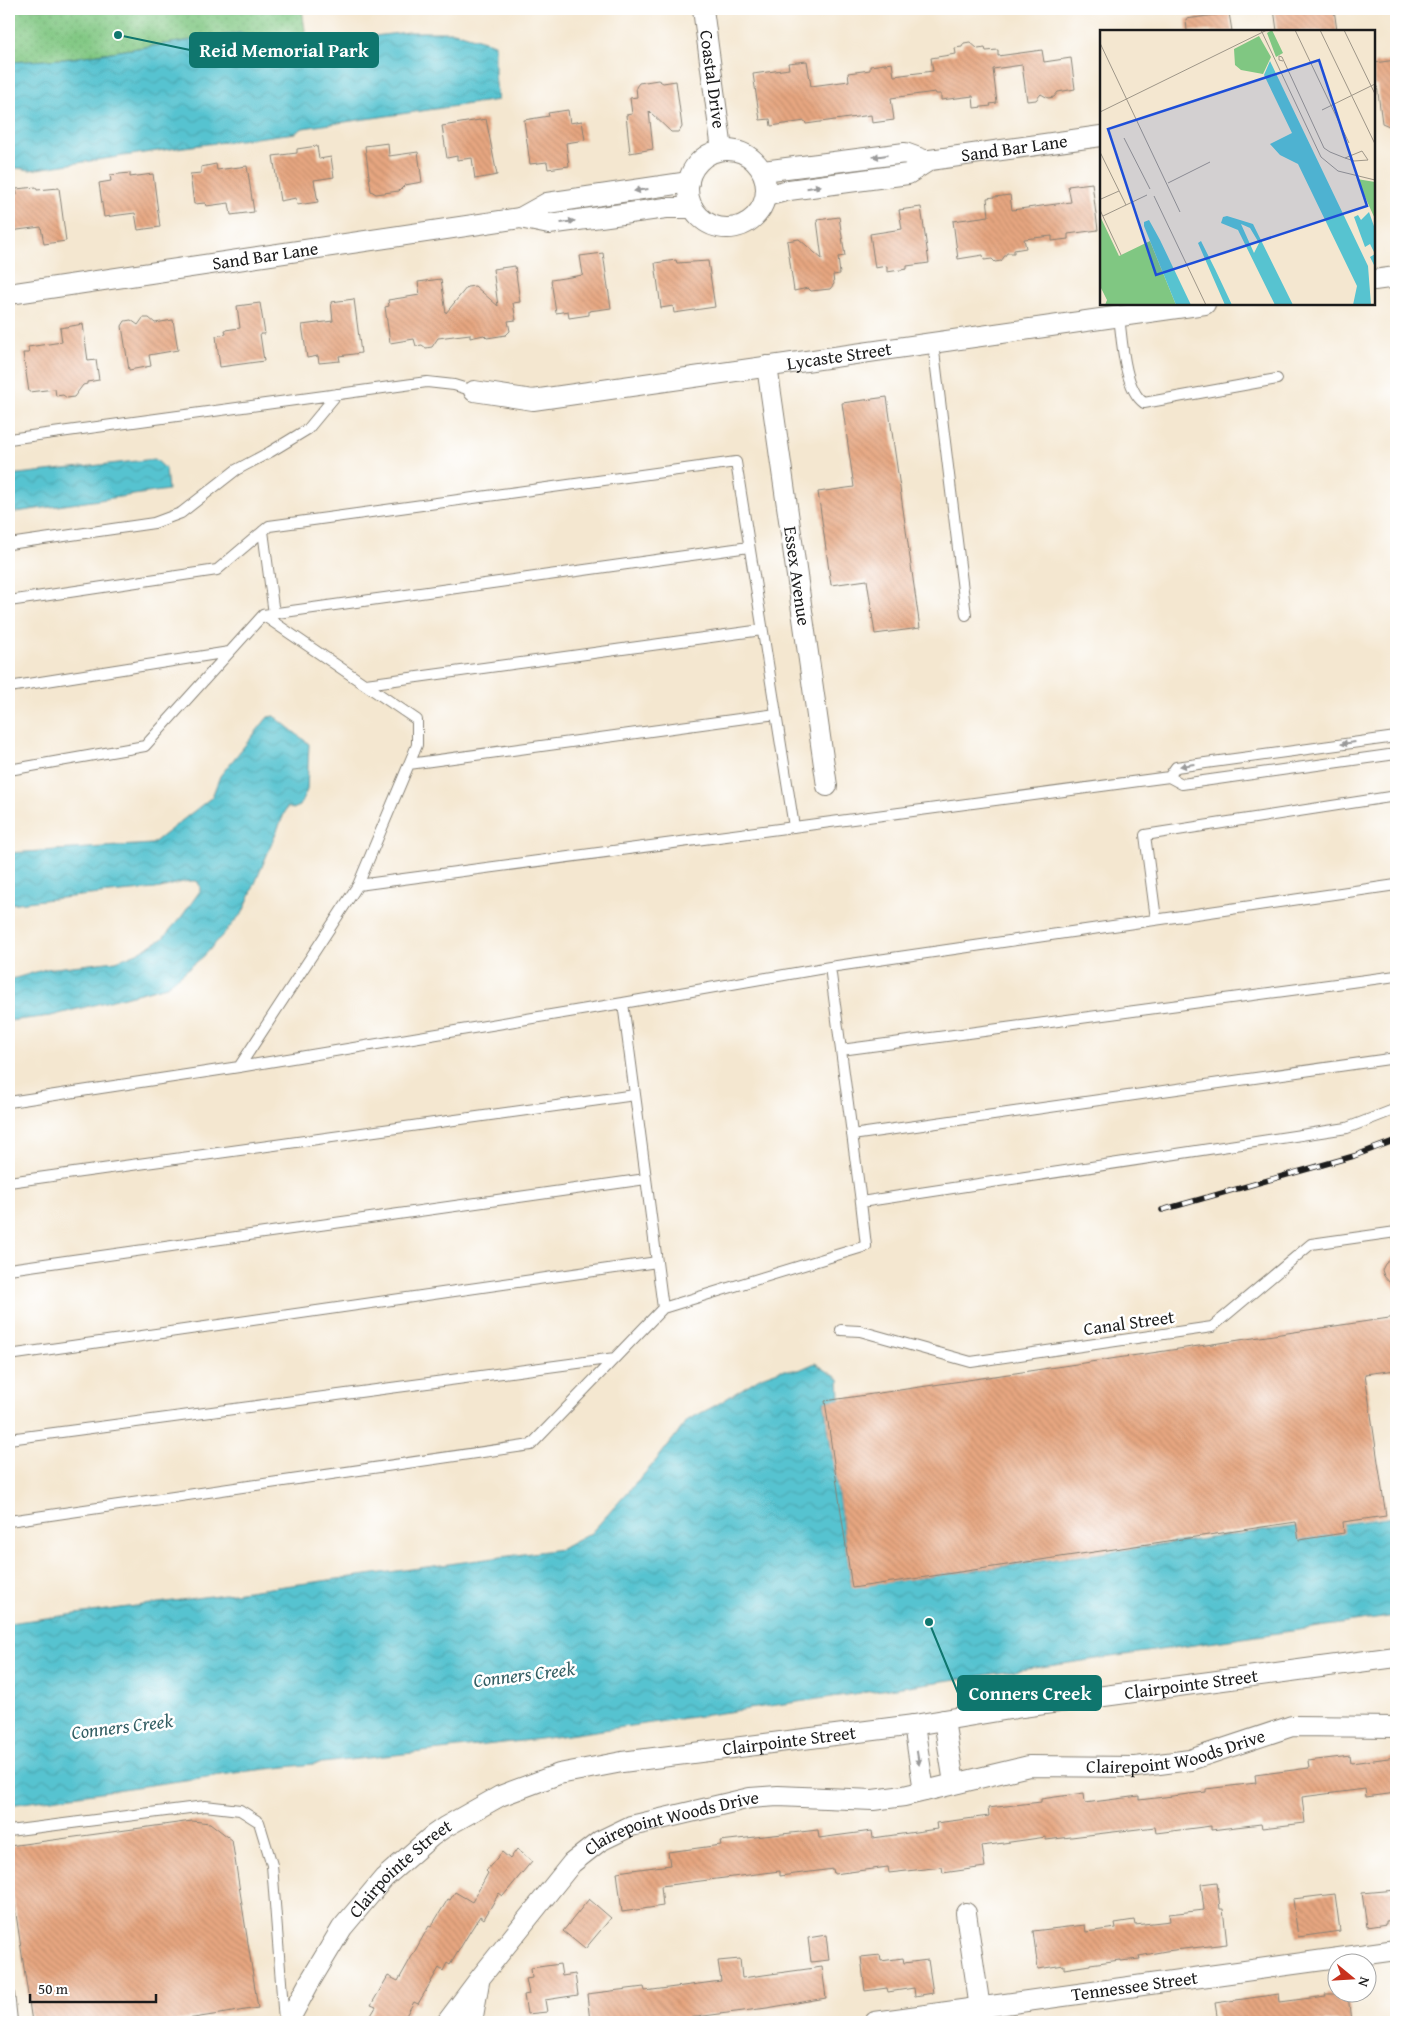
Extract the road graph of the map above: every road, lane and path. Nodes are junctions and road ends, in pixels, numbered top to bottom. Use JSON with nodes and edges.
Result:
{"nodes":[{"id":1,"x":703,"y":9,"type":"edge"},
{"id":2,"x":1100,"y":136,"type":"edge"},
{"id":3,"x":722,"y":150,"type":"junction"},
{"id":4,"x":928,"y":161,"type":"junction"},
{"id":5,"x":762,"y":171,"type":"junction"},
{"id":6,"x":689,"y":182,"type":"junction"},
{"id":7,"x":766,"y":196,"type":"junction"},
{"id":8,"x":693,"y":208,"type":"junction"},
{"id":9,"x":520,"y":218,"type":"junction"},
{"id":10,"x":1396,"y":277,"type":"edge"},
{"id":11,"x":1375,"y":280,"type":"edge"},
{"id":12,"x":9,"y":294,"type":"edge"},
{"id":13,"x":1198,"y":305,"type":"edge"},
{"id":14,"x":1118,"y":316,"type":"junction"},
{"id":15,"x":933,"y":342,"type":"junction"},
{"id":16,"x":767,"y":366,"type":"junction"},
{"id":17,"x":1277,"y":379,"type":"dead end"},
{"id":18,"x":474,"y":391,"type":"joint"},
{"id":19,"x":337,"y":394,"type":"junction"},
{"id":20,"x":9,"y":439,"type":"edge"},
{"id":21,"x":263,"y":531,"type":"junction"},
{"id":22,"x":9,"y":544,"type":"edge"},
{"id":23,"x":749,"y":546,"type":"junction"},
{"id":24,"x":9,"y":601,"type":"edge"},
{"id":25,"x":262,"y":614,"type":"junction"},
{"id":26,"x":274,"y":614,"type":"junction"},
{"id":27,"x":966,"y":615,"type":"dead end"},
{"id":28,"x":762,"y":630,"type":"junction"},
{"id":29,"x":229,"y":652,"type":"junction"},
{"id":30,"x":366,"y":684,"type":"junction"},
{"id":31,"x":9,"y":687,"type":"edge"},
{"id":32,"x":776,"y":714,"type":"junction"},
{"id":33,"x":1396,"y":737,"type":"edge"},
{"id":34,"x":1396,"y":754,"type":"edge"},
{"id":35,"x":409,"y":764,"type":"junction"},
{"id":36,"x":9,"y":770,"type":"edge"},
{"id":37,"x":1169,"y":777,"type":"junction"},
{"id":38,"x":826,"y":786,"type":"dead end"},
{"id":39,"x":1396,"y":796,"type":"edge"},
{"id":40,"x":794,"y":827,"type":"junction"},
{"id":41,"x":358,"y":885,"type":"junction"},
{"id":42,"x":1396,"y":885,"type":"edge"},
{"id":43,"x":1156,"y":919,"type":"junction"},
{"id":44,"x":830,"y":968,"type":"junction"},
{"id":45,"x":1396,"y":976,"type":"edge"},
{"id":46,"x":623,"y":1003,"type":"junction"},
{"id":47,"x":841,"y":1050,"type":"junction"},
{"id":48,"x":1396,"y":1058,"type":"edge"},
{"id":49,"x":239,"y":1067,"type":"junction"},
{"id":50,"x":635,"y":1095,"type":"junction"},
{"id":51,"x":9,"y":1102,"type":"edge"},
{"id":52,"x":1396,"y":1109,"type":"edge"},
{"id":53,"x":852,"y":1135,"type":"junction"},
{"id":54,"x":646,"y":1179,"type":"junction"},
{"id":55,"x":9,"y":1182,"type":"edge"},
{"id":56,"x":862,"y":1202,"type":"junction"},
{"id":57,"x":1396,"y":1232,"type":"edge"},
{"id":58,"x":657,"y":1262,"type":"junction"},
{"id":59,"x":9,"y":1269,"type":"edge"},
{"id":60,"x":664,"y":1308,"type":"junction"},
{"id":61,"x":841,"y":1330,"type":"dead end"},
{"id":62,"x":9,"y":1355,"type":"edge"},
{"id":63,"x":615,"y":1358,"type":"junction"},
{"id":64,"x":9,"y":1440,"type":"edge"},
{"id":65,"x":9,"y":1521,"type":"edge"},
{"id":66,"x":1396,"y":1657,"type":"edge"},
{"id":67,"x":944,"y":1720,"type":"junction"},
{"id":68,"x":914,"y":1725,"type":"junction"},
{"id":69,"x":1396,"y":1726,"type":"edge"},
{"id":70,"x":954,"y":1783,"type":"junction"},
{"id":71,"x":924,"y":1791,"type":"junction"},
{"id":72,"x":9,"y":1831,"type":"edge"},
{"id":73,"x":966,"y":1913,"type":"dead end"},
{"id":74,"x":1396,"y":1950,"type":"edge"},
{"id":75,"x":480,"y":1978,"type":"junction"},
{"id":76,"x":9,"y":1993,"type":"edge"},
{"id":77,"x":981,"y":2015,"type":"edge"},
{"id":78,"x":9,"y":2022,"type":"edge"},
{"id":79,"x":284,"y":2022,"type":"edge"},
{"id":80,"x":288,"y":2022,"type":"edge"},
{"id":81,"x":447,"y":2022,"type":"edge"},
{"id":82,"x":472,"y":2022,"type":"edge"},
{"id":83,"x":875,"y":2022,"type":"edge"}],
"edges":[{"from":1,"to":3,"type":"street","name":"Coastal Drive"},
{"from":2,"to":4,"type":"street","name":"Sand Bar Lane"},
{"from":3,"to":5,"type":"street"},
{"from":3,"to":6,"type":"street"},
{"from":4,"to":5,"type":"street","name":"Sand Bar Lane","one_way":true},
{"from":7,"to":4,"type":"street","name":"Sand Bar Lane","one_way":true},
{"from":5,"to":7,"type":"street"},
{"from":6,"to":8,"type":"street"},
{"from":6,"to":9,"type":"street","name":"Sand Bar Lane","one_way":true},
{"from":7,"to":8,"type":"street"},
{"from":9,"to":8,"type":"street","name":"Sand Bar Lane","one_way":true},
{"from":9,"to":12,"type":"street","name":"Sand Bar Lane"},
{"from":10,"to":11,"type":"street"},
{"from":13,"to":14,"type":"street","name":"Lycaste Street"},
{"from":14,"to":15,"type":"street","name":"Lycaste Street"},
{"from":14,"to":17,"type":"lane"},
{"from":15,"to":16,"type":"street","name":"Lycaste Street"},
{"from":15,"to":27,"type":"lane"},
{"from":16,"to":18,"type":"street","name":"Lycaste Street"},
{"from":16,"to":38,"type":"street","name":"Essex Avenue"},
{"from":18,"to":19,"type":"lane"},
{"from":19,"to":20,"type":"lane"},
{"from":19,"to":22,"type":"lane"},
{"from":21,"to":23,"type":"lane"},
{"from":21,"to":24,"type":"lane"},
{"from":21,"to":26,"type":"lane"},
{"from":23,"to":26,"type":"lane"},
{"from":23,"to":28,"type":"lane"},
{"from":25,"to":26,"type":"lane"},
{"from":25,"to":29,"type":"lane"},
{"from":25,"to":30,"type":"lane"},
{"from":28,"to":30,"type":"lane"},
{"from":28,"to":32,"type":"lane"},
{"from":29,"to":31,"type":"lane"},
{"from":29,"to":36,"type":"lane"},
{"from":30,"to":35,"type":"lane"},
{"from":32,"to":35,"type":"lane"},
{"from":32,"to":40,"type":"lane"},
{"from":33,"to":37,"type":"lane","one_way":true},
{"from":34,"to":37,"type":"lane"},
{"from":35,"to":41,"type":"lane"},
{"from":37,"to":40,"type":"lane"},
{"from":39,"to":43,"type":"lane"},
{"from":40,"to":41,"type":"lane"},
{"from":41,"to":49,"type":"lane"},
{"from":42,"to":43,"type":"lane"},
{"from":43,"to":44,"type":"lane"},
{"from":44,"to":46,"type":"lane"},
{"from":44,"to":47,"type":"lane"},
{"from":45,"to":47,"type":"lane"},
{"from":46,"to":49,"type":"lane"},
{"from":46,"to":50,"type":"lane"},
{"from":47,"to":53,"type":"lane"},
{"from":48,"to":53,"type":"lane"},
{"from":49,"to":51,"type":"lane"},
{"from":50,"to":54,"type":"lane"},
{"from":50,"to":55,"type":"lane"},
{"from":52,"to":56,"type":"lane"},
{"from":53,"to":56,"type":"lane"},
{"from":54,"to":58,"type":"lane"},
{"from":54,"to":59,"type":"lane"},
{"from":56,"to":60,"type":"lane"},
{"from":57,"to":61,"type":"lane","name":"Canal Street"},
{"from":58,"to":60,"type":"lane"},
{"from":58,"to":62,"type":"lane"},
{"from":60,"to":63,"type":"lane"},
{"from":63,"to":64,"type":"lane"},
{"from":63,"to":65,"type":"lane"},
{"from":66,"to":67,"type":"street","name":"Clairpointe Street"},
{"from":67,"to":68,"type":"street","name":"Clairpointe Street"},
{"from":67,"to":70,"type":"street"},
{"from":68,"to":71,"type":"street","one_way":true},
{"from":68,"to":80,"type":"street","name":"Clairpointe Street"},
{"from":69,"to":70,"type":"street","name":"Clairepoint Woods Drive"},
{"from":70,"to":71,"type":"street","name":"Clairepoint Woods Drive"},
{"from":71,"to":75,"type":"street","name":"Clairepoint Woods Drive"},
{"from":72,"to":79,"type":"lane"},
{"from":73,"to":77,"type":"street"},
{"from":74,"to":77,"type":"street","name":"Tennessee Street"},
{"from":75,"to":81,"type":"street","name":"Clairepoint Woods Drive"},
{"from":75,"to":82,"type":"street","name":"Clairepoint Woods Drive"},
{"from":76,"to":78,"type":"lane"},
{"from":77,"to":83,"type":"street","name":"Tennessee Street"}]}
